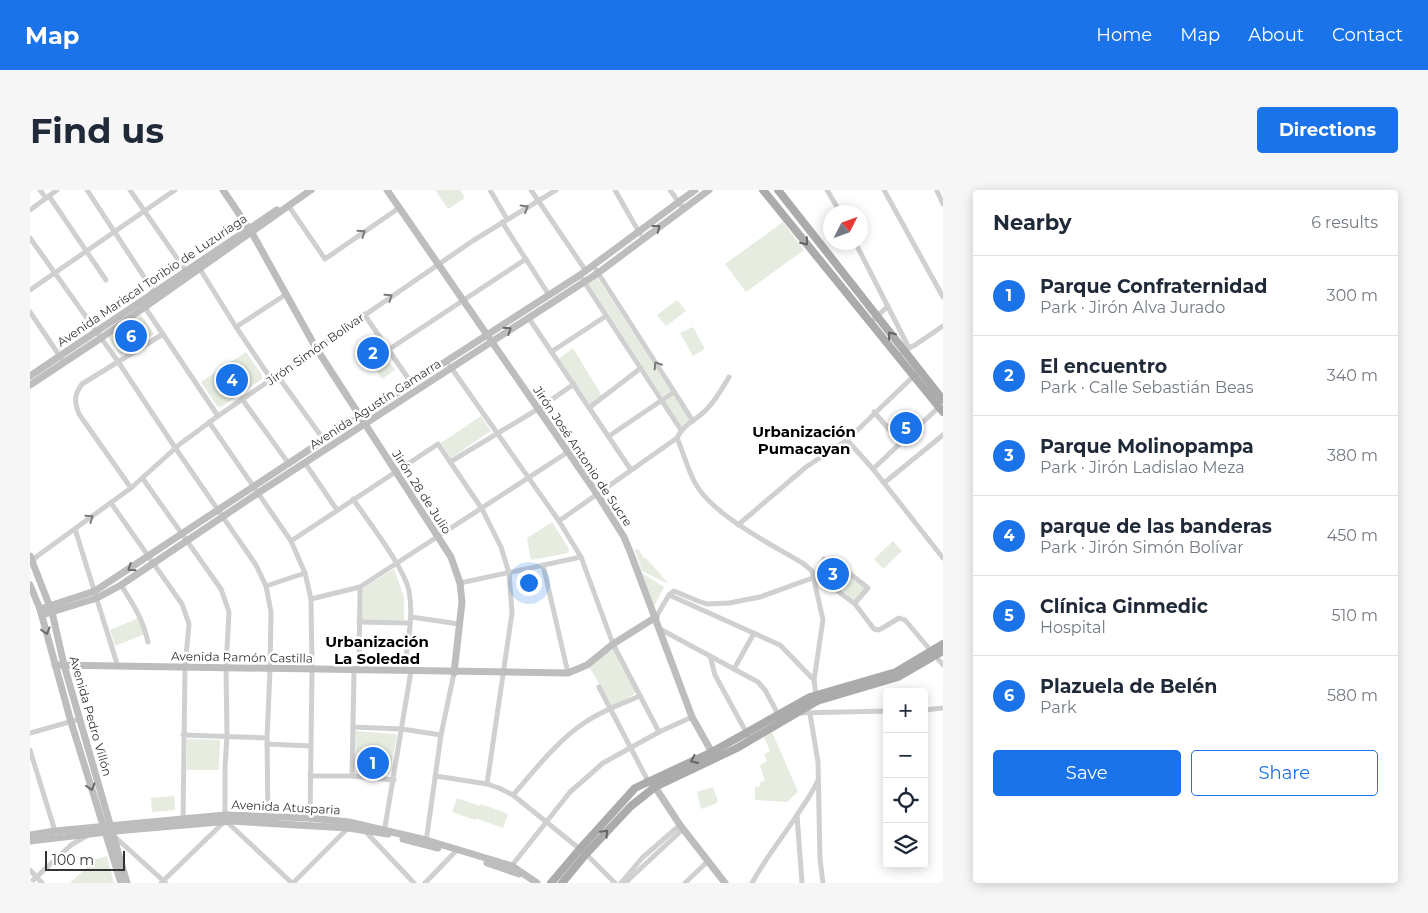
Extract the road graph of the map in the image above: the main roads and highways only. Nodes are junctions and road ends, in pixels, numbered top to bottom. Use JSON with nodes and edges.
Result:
{"nodes":[{"id":1,"x":223,"y":190,"type":"edge"},
{"id":2,"x":311,"y":190,"type":"edge"},
{"id":3,"x":387,"y":190,"type":"edge"},
{"id":4,"x":695,"y":190,"type":"edge"},
{"id":5,"x":709,"y":190,"type":"edge"},
{"id":6,"x":763,"y":190,"type":"edge"},
{"id":7,"x":778,"y":190,"type":"edge"},
{"id":8,"x":801,"y":219,"type":"junction"},
{"id":9,"x":792,"y":226,"type":"junction"},
{"id":10,"x":251,"y":230,"type":"junction"},
{"id":11,"x":188,"y":273,"type":"junction"},
{"id":12,"x":583,"y":276,"type":"junction"},
{"id":13,"x":846,"y":277,"type":"junction"},
{"id":14,"x":838,"y":284,"type":"junction"},
{"id":15,"x":143,"y":304,"type":"junction"},
{"id":16,"x":490,"y":337,"type":"junction"},
{"id":17,"x":904,"y":352,"type":"junction"},
{"id":18,"x":62,"y":359,"type":"junction"},
{"id":19,"x":449,"y":365,"type":"junction"},
{"id":20,"x":30,"y":376,"type":"edge"},
{"id":21,"x":30,"y":385,"type":"edge"},
{"id":22,"x":942,"y":407,"type":"edge"},
{"id":23,"x":362,"y":421,"type":"junction"},
{"id":24,"x":256,"y":490,"type":"junction"},
{"id":25,"x":32,"y":559,"type":"edge"},
{"id":26,"x":150,"y":560,"type":"junction"},
{"id":27,"x":30,"y":585,"type":"edge"},
{"id":28,"x":96,"y":595,"type":"junction"},
{"id":29,"x":51,"y":609,"type":"junction"},
{"id":30,"x":41,"y":612,"type":"junction"},
{"id":31,"x":656,"y":617,"type":"junction"},
{"id":32,"x":943,"y":644,"type":"edge"},
{"id":33,"x":937,"y":653,"type":"edge"},
{"id":34,"x":55,"y":665,"type":"junction"},
{"id":35,"x":64,"y":665,"type":"junction"},
{"id":36,"x":454,"y":673,"type":"junction"},
{"id":37,"x":714,"y":756,"type":"junction"},
{"id":38,"x":648,"y":781,"type":"junction"},
{"id":39,"x":654,"y":787,"type":"junction"},
{"id":40,"x":109,"y":830,"type":"junction"},
{"id":41,"x":30,"y":835,"type":"edge"},
{"id":42,"x":30,"y":841,"type":"edge"},
{"id":43,"x":582,"y":852,"type":"junction"},
{"id":44,"x":534,"y":880,"type":"edge"},
{"id":45,"x":121,"y":883,"type":"edge"},
{"id":46,"x":127,"y":883,"type":"edge"},
{"id":47,"x":551,"y":883,"type":"edge"},
{"id":48,"x":562,"y":883,"type":"edge"},
{"id":49,"x":725,"y":883,"type":"edge"}],
"edges":[{"from":1,"to":10,"type":"main road","name":"Jirón 28 de Julio"},
{"from":2,"to":10,"type":"main road","name":"Avenida Mariscal Toribio de Luzuriaga"},
{"from":3,"to":16,"type":"main road","name":"Jirón José Antonio de Sucre"},
{"from":4,"to":12,"type":"main road","name":"Avenida Agustín Gamarra"},
{"from":12,"to":5,"type":"main road","name":"Avenida Agustín Gamarra","one_way":true},
{"from":6,"to":9,"type":"main road"},
{"from":7,"to":8,"type":"main road"},
{"from":8,"to":9,"type":"main road"},
{"from":8,"to":13,"type":"main road"},
{"from":9,"to":14,"type":"main road","one_way":true},
{"from":10,"to":11,"type":"main road","name":"Avenida Mariscal Toribio de Luzuriaga"},
{"from":10,"to":11,"type":"main road","name":"Avenida Mariscal Toribio de Luzuriaga"},
{"from":10,"to":23,"type":"main road","name":"Jirón 28 de Julio"},
{"from":11,"to":15,"type":"main road","name":"Avenida Mariscal Toribio de Luzuriaga"},
{"from":11,"to":15,"type":"main road","name":"Avenida Mariscal Toribio de Luzuriaga"},
{"from":12,"to":16,"type":"main road","name":"Avenida Agustín Gamarra"},
{"from":16,"to":12,"type":"main road","name":"Avenida Agustín Gamarra","one_way":true},
{"from":13,"to":14,"type":"main road"},
{"from":17,"to":13,"type":"main road","one_way":true},
{"from":14,"to":17,"type":"main road"},
{"from":15,"to":18,"type":"main road","name":"Avenida Mariscal Toribio de Luzuriaga"},
{"from":16,"to":19,"type":"main road","name":"Avenida Agustín Gamarra"},
{"from":16,"to":31,"type":"main road","name":"Jirón José Antonio de Sucre"},
{"from":17,"to":22,"type":"main road"},
{"from":18,"to":20,"type":"main road","name":"Avenida Mariscal Toribio de Luzuriaga"},
{"from":18,"to":21,"type":"main road","name":"Avenida Mariscal Toribio de Luzuriaga"},
{"from":19,"to":23,"type":"main road","name":"Avenida Agustín Gamarra"},
{"from":19,"to":23,"type":"main road","name":"Avenida Agustín Gamarra"},
{"from":23,"to":24,"type":"main road","name":"Avenida Agustín Gamarra"},
{"from":23,"to":24,"type":"main road","name":"Avenida Agustín Gamarra"},
{"from":23,"to":36,"type":"main road","name":"Jirón 28 de Julio"},
{"from":24,"to":26,"type":"main road","name":"Avenida Agustín Gamarra"},
{"from":25,"to":29,"type":"main road","name":"Avenida Pedro Villón"},
{"from":26,"to":28,"type":"main road","name":"Avenida Agustín Gamarra","one_way":true},
{"from":26,"to":28,"type":"main road","name":"Avenida Agustín Gamarra"},
{"from":27,"to":30,"type":"main road","name":"Avenida Pedro Villón"},
{"from":28,"to":29,"type":"main road","name":"Avenida Agustín Gamarra"},
{"from":29,"to":30,"type":"main road","name":"Avenida Agustín Gamarra"},
{"from":29,"to":35,"type":"main road","name":"Avenida Pedro Villón"},
{"from":30,"to":34,"type":"main road","name":"Avenida Pedro Villón","one_way":true},
{"from":31,"to":36,"type":"main road","name":"Avenida Ramón Castilla"},
{"from":31,"to":37,"type":"main road","name":"Jirón José Antonio de Sucre"},
{"from":32,"to":33,"type":"main road"},
{"from":33,"to":37,"type":"main road"},
{"from":34,"to":35,"type":"main road","name":"Avenida Ramón Castilla"},
{"from":34,"to":40,"type":"main road","name":"Avenida Pedro Villón","one_way":true},
{"from":35,"to":36,"type":"main road","name":"Avenida Ramón Castilla"},
{"from":35,"to":40,"type":"main road","name":"Avenida Pedro Villón"},
{"from":37,"to":38,"type":"main road","one_way":true},
{"from":37,"to":39,"type":"main road"},
{"from":38,"to":39,"type":"main road"},
{"from":38,"to":43,"type":"main road"},
{"from":43,"to":39,"type":"main road","one_way":true},
{"from":39,"to":49,"type":"main road"},
{"from":40,"to":41,"type":"main road","name":"Avenida Atusparia"},
{"from":40,"to":42,"type":"main road","name":"Avenida Atusparia"},
{"from":40,"to":44,"type":"main road","name":"Avenida Atusparia"},
{"from":40,"to":45,"type":"main road","name":"Avenida Pedro Villón"},
{"from":40,"to":46,"type":"main road","name":"Avenida Pedro Villón"},
{"from":43,"to":47,"type":"main road"},
{"from":43,"to":48,"type":"main road"}]}
